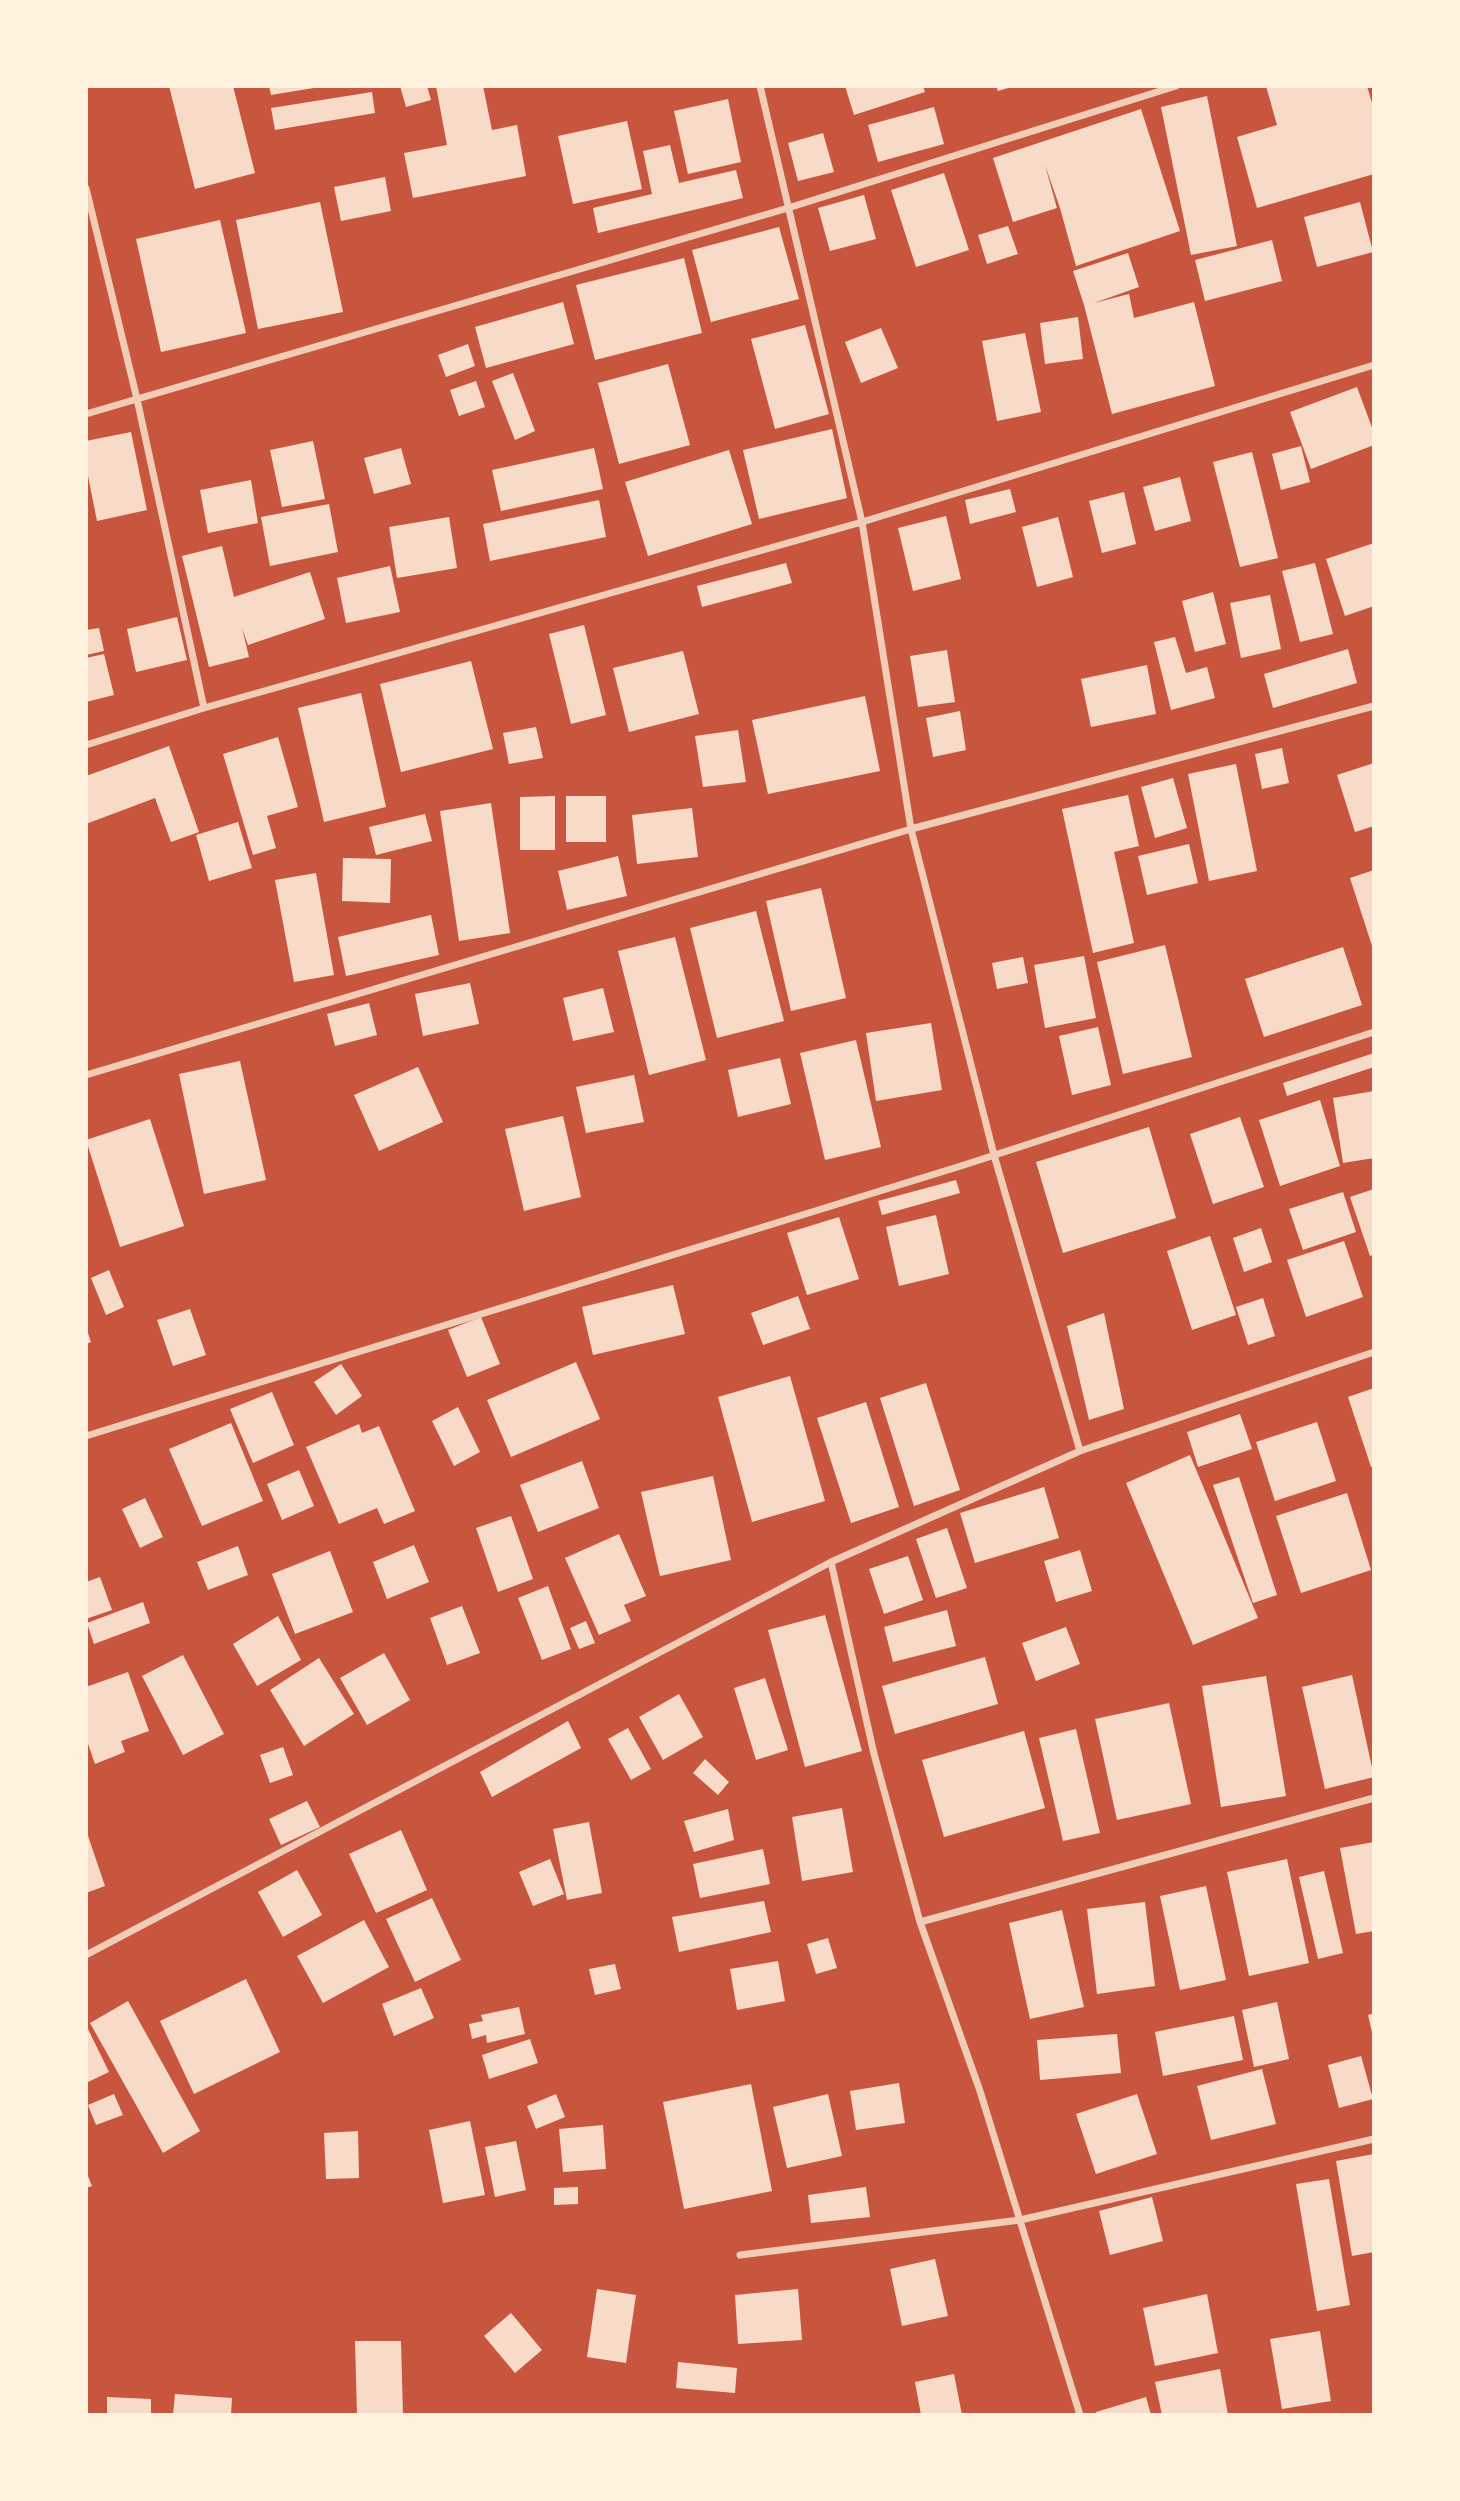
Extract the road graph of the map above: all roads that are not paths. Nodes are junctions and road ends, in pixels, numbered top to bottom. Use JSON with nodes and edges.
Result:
{"nodes":[{"id":1,"x":760,"y":86,"type":"edge"},
{"id":2,"x":1175,"y":86,"type":"edge"},
{"id":3,"x":86,"y":188,"type":"edge"},
{"id":4,"x":788,"y":208,"type":"junction"},
{"id":5,"x":1374,"y":366,"type":"edge"},
{"id":6,"x":137,"y":399,"type":"junction"},
{"id":7,"x":86,"y":414,"type":"edge"},
{"id":8,"x":862,"y":522,"type":"junction"},
{"id":9,"x":1374,"y":706,"type":"edge"},
{"id":10,"x":204,"y":708,"type":"junction"},
{"id":11,"x":86,"y":745,"type":"edge"},
{"id":12,"x":911,"y":829,"type":"junction"},
{"id":13,"x":1374,"y":1032,"type":"edge"},
{"id":14,"x":86,"y":1075,"type":"edge"},
{"id":15,"x":993,"y":1155,"type":"junction"},
{"id":16,"x":1374,"y":1352,"type":"edge"},
{"id":17,"x":86,"y":1436,"type":"edge"},
{"id":18,"x":1080,"y":1451,"type":"junction"},
{"id":19,"x":831,"y":1562,"type":"junction"},
{"id":20,"x":1374,"y":1798,"type":"edge"},
{"id":21,"x":920,"y":1922,"type":"junction"},
{"id":22,"x":86,"y":1955,"type":"edge"},
{"id":23,"x":1374,"y":2139,"type":"edge"},
{"id":24,"x":1020,"y":2220,"type":"junction"},
{"id":25,"x":740,"y":2255,"type":"dead end"},
{"id":26,"x":1080,"y":2415,"type":"edge"}],
"edges":[{"from":1,"to":4,"type":"street"},
{"from":2,"to":4,"type":"street"},
{"from":3,"to":6,"type":"street"},
{"from":4,"to":6,"type":"street"},
{"from":4,"to":8,"type":"street"},
{"from":5,"to":8,"type":"street"},
{"from":6,"to":7,"type":"street"},
{"from":6,"to":10,"type":"street"},
{"from":8,"to":10,"type":"street"},
{"from":8,"to":12,"type":"street"},
{"from":9,"to":12,"type":"street"},
{"from":10,"to":11,"type":"street"},
{"from":12,"to":14,"type":"street"},
{"from":12,"to":15,"type":"street"},
{"from":13,"to":15,"type":"street"},
{"from":15,"to":17,"type":"street"},
{"from":15,"to":18,"type":"street"},
{"from":16,"to":18,"type":"street"},
{"from":18,"to":19,"type":"street"},
{"from":19,"to":21,"type":"street"},
{"from":19,"to":22,"type":"street"},
{"from":20,"to":21,"type":"street"},
{"from":21,"to":24,"type":"street"},
{"from":23,"to":24,"type":"street"},
{"from":24,"to":25,"type":"street"},
{"from":24,"to":26,"type":"street"}]}
